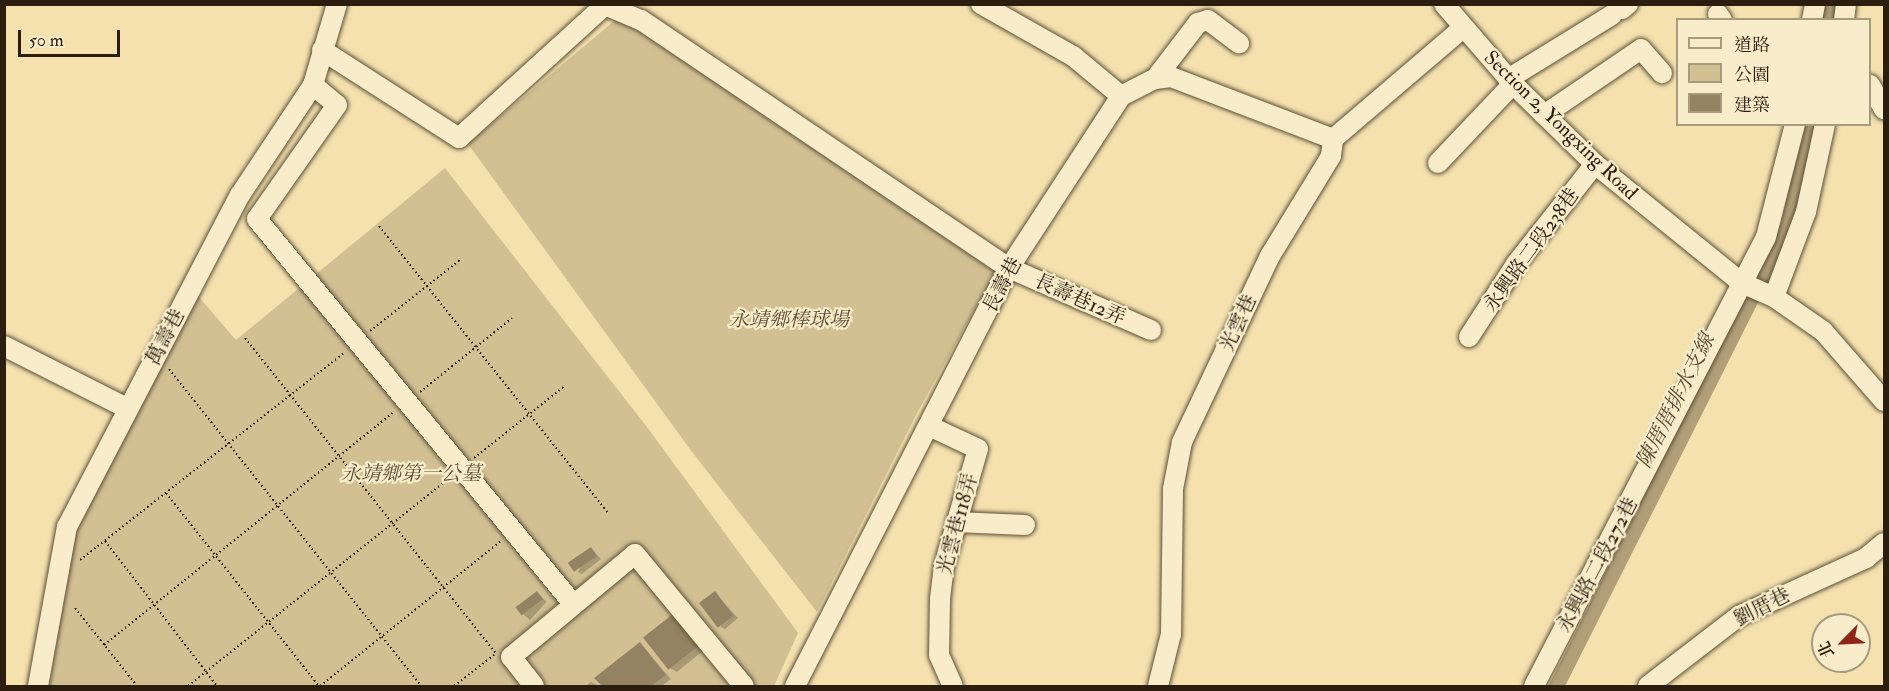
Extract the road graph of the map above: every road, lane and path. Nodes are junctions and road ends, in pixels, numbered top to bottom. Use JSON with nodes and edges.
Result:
{"nodes":[{"id":1,"x":337,"y":4,"type":"edge"},
{"id":2,"x":981,"y":4,"type":"edge"},
{"id":3,"x":1621,"y":10,"type":"edge"},
{"id":4,"x":1457,"y":13,"type":"edge"},
{"id":5,"x":1239,"y":43,"type":"dead end"},
{"id":6,"x":322,"y":50,"type":"junction"},
{"id":7,"x":1662,"y":73,"type":"dead end"},
{"id":8,"x":1155,"y":79,"type":"junction"},
{"id":9,"x":1511,"y":82,"type":"junction"},
{"id":10,"x":313,"y":85,"type":"junction"},
{"id":11,"x":1871,"y":88,"type":"edge"},
{"id":12,"x":1121,"y":96,"type":"junction"},
{"id":13,"x":1884,"y":108,"type":"edge"},
{"id":14,"x":1545,"y":115,"type":"junction"},
{"id":15,"x":1794,"y":126,"type":"edge"},
{"id":16,"x":1825,"y":126,"type":"edge"},
{"id":17,"x":1333,"y":139,"type":"junction"},
{"id":18,"x":1438,"y":163,"type":"dead end"},
{"id":19,"x":1595,"y":164,"type":"junction"},
{"id":20,"x":379,"y":226,"type":"dead end"},
{"id":21,"x":460,"y":261,"type":"dead end"},
{"id":22,"x":1009,"y":268,"type":"junction"},
{"id":23,"x":1742,"y":283,"type":"junction"},
{"id":24,"x":427,"y":286,"type":"junction"},
{"id":25,"x":1774,"y":297,"type":"junction"},
{"id":26,"x":512,"y":318,"type":"dead end"},
{"id":27,"x":1151,"y":330,"type":"dead end"},
{"id":28,"x":1468,"y":337,"type":"dead end"},
{"id":29,"x":245,"y":338,"type":"dead end"},
{"id":30,"x":358,"y":341,"type":"junction"},
{"id":31,"x":4,"y":346,"type":"edge"},
{"id":32,"x":169,"y":368,"type":"dead end"},
{"id":33,"x":566,"y":385,"type":"dead end"},
{"id":34,"x":408,"y":401,"type":"junction"},
{"id":35,"x":1884,"y":401,"type":"edge"},
{"id":36,"x":127,"y":408,"type":"junction"},
{"id":37,"x":529,"y":414,"type":"junction"},
{"id":38,"x":929,"y":426,"type":"junction"},
{"id":39,"x":228,"y":444,"type":"junction"},
{"id":40,"x":339,"y":456,"type":"junction"},
{"id":41,"x":462,"y":468,"type":"junction"},
{"id":42,"x":166,"y":493,"type":"junction"},
{"id":43,"x":277,"y":505,"type":"junction"},
{"id":44,"x":607,"y":512,"type":"dead end"},
{"id":45,"x":956,"y":522,"type":"junction"},
{"id":46,"x":393,"y":524,"type":"junction"},
{"id":47,"x":1025,"y":525,"type":"dead end"},
{"id":48,"x":513,"y":531,"type":"junction"},
{"id":49,"x":105,"y":541,"type":"junction"},
{"id":50,"x":1884,"y":543,"type":"edge"},
{"id":51,"x":215,"y":555,"type":"junction"},
{"id":52,"x":80,"y":560,"type":"dead end"},
{"id":53,"x":331,"y":573,"type":"junction"},
{"id":54,"x":154,"y":604,"type":"junction"},
{"id":55,"x":573,"y":604,"type":"junction"},
{"id":56,"x":75,"y":608,"type":"dead end"},
{"id":57,"x":268,"y":623,"type":"junction"},
{"id":58,"x":382,"y":637,"type":"junction"},
{"id":59,"x":104,"y":645,"type":"junction"},
{"id":60,"x":503,"y":655,"type":"junction"},
{"id":61,"x":206,"y":672,"type":"junction"},
{"id":62,"x":800,"y":679,"type":"edge"},
{"id":63,"x":38,"y":687,"type":"edge"},
{"id":64,"x":137,"y":687,"type":"edge"},
{"id":65,"x":188,"y":687,"type":"edge"},
{"id":66,"x":217,"y":687,"type":"edge"},
{"id":67,"x":319,"y":687,"type":"edge"},
{"id":68,"x":421,"y":687,"type":"edge"},
{"id":69,"x":454,"y":687,"type":"edge"},
{"id":70,"x":534,"y":687,"type":"edge"},
{"id":71,"x":744,"y":687,"type":"edge"},
{"id":72,"x":819,"y":687,"type":"edge"},
{"id":73,"x":953,"y":687,"type":"edge"},
{"id":74,"x":1158,"y":687,"type":"edge"},
{"id":75,"x":1534,"y":687,"type":"edge"},
{"id":76,"x":1648,"y":687,"type":"edge"}],
"edges":[{"from":1,"to":6,"type":"street","name":"萬壽巷"},
{"from":2,"to":12,"type":"street"},
{"from":3,"to":9,"type":"street"},
{"from":4,"to":9,"type":"street","name":"Section 2, Yongxing Road"},
{"from":4,"to":17,"type":"street"},
{"from":5,"to":8,"type":"street"},
{"from":6,"to":10,"type":"street","name":"萬壽巷"},
{"from":6,"to":22,"type":"street","name":"長壽巷12弄"},
{"from":7,"to":14,"type":"street"},
{"from":8,"to":12,"type":"street"},
{"from":8,"to":17,"type":"street"},
{"from":9,"to":14,"type":"street","name":"Section 2, Yongxing Road"},
{"from":9,"to":18,"type":"street"},
{"from":10,"to":30,"type":"street"},
{"from":10,"to":36,"type":"street","name":"萬壽巷"},
{"from":11,"to":13,"type":"street"},
{"from":12,"to":22,"type":"street","name":"長壽巷"},
{"from":14,"to":19,"type":"street","name":"Section 2, Yongxing Road"},
{"from":15,"to":23,"type":"street","name":"永興路二段272巷"},
{"from":16,"to":25,"type":"street"},
{"from":17,"to":74,"type":"street","name":"光雲巷"},
{"from":19,"to":23,"type":"street","name":"Section 2, Yongxing Road"},
{"from":19,"to":28,"type":"street","name":"永興路二段238巷"},
{"from":20,"to":24,"type":"path"},
{"from":21,"to":24,"type":"path"},
{"from":22,"to":27,"type":"street","name":"長壽巷12弄"},
{"from":22,"to":38,"type":"street","name":"長壽巷"},
{"from":23,"to":25,"type":"street","name":"Section 2, Yongxing Road"},
{"from":23,"to":75,"type":"street","name":"永興路二段272巷"},
{"from":24,"to":30,"type":"path"},
{"from":24,"to":37,"type":"path"},
{"from":25,"to":35,"type":"street","name":"Section 2, Yongxing Road"},
{"from":26,"to":34,"type":"path"},
{"from":29,"to":40,"type":"path"},
{"from":30,"to":34,"type":"street"},
{"from":30,"to":39,"type":"path"},
{"from":31,"to":36,"type":"street"},
{"from":32,"to":39,"type":"path"},
{"from":33,"to":37,"type":"path"},
{"from":34,"to":40,"type":"path"},
{"from":34,"to":41,"type":"street"},
{"from":36,"to":63,"type":"street","name":"萬壽巷"},
{"from":37,"to":41,"type":"path"},
{"from":37,"to":44,"type":"path"},
{"from":38,"to":45,"type":"street","name":"光雲巷118弄"},
{"from":38,"to":62,"type":"street","name":"長壽巷"},
{"from":39,"to":42,"type":"path"},
{"from":39,"to":43,"type":"path"},
{"from":40,"to":43,"type":"path"},
{"from":40,"to":46,"type":"path"},
{"from":41,"to":46,"type":"path"},
{"from":41,"to":48,"type":"street"},
{"from":42,"to":49,"type":"path"},
{"from":42,"to":51,"type":"path"},
{"from":43,"to":51,"type":"path"},
{"from":43,"to":53,"type":"path"},
{"from":45,"to":47,"type":"street"},
{"from":45,"to":73,"type":"street","name":"光雲巷118弄"},
{"from":46,"to":53,"type":"path"},
{"from":46,"to":60,"type":"path"},
{"from":48,"to":55,"type":"street"},
{"from":48,"to":58,"type":"path"},
{"from":49,"to":52,"type":"path"},
{"from":49,"to":54,"type":"path"},
{"from":50,"to":76,"type":"street","name":"劉厝巷"},
{"from":51,"to":54,"type":"path"},
{"from":51,"to":57,"type":"path"},
{"from":53,"to":57,"type":"path"},
{"from":53,"to":58,"type":"path"},
{"from":54,"to":59,"type":"path"},
{"from":54,"to":61,"type":"path"},
{"from":55,"to":60,"type":"street"},
{"from":55,"to":71,"type":"street"},
{"from":56,"to":59,"type":"path"},
{"from":57,"to":61,"type":"path"},
{"from":57,"to":67,"type":"path"},
{"from":58,"to":67,"type":"path"},
{"from":58,"to":68,"type":"path"},
{"from":59,"to":64,"type":"path"},
{"from":60,"to":69,"type":"path"},
{"from":60,"to":70,"type":"street"},
{"from":61,"to":65,"type":"path"},
{"from":61,"to":66,"type":"path"},
{"from":62,"to":72,"type":"street"}]}
